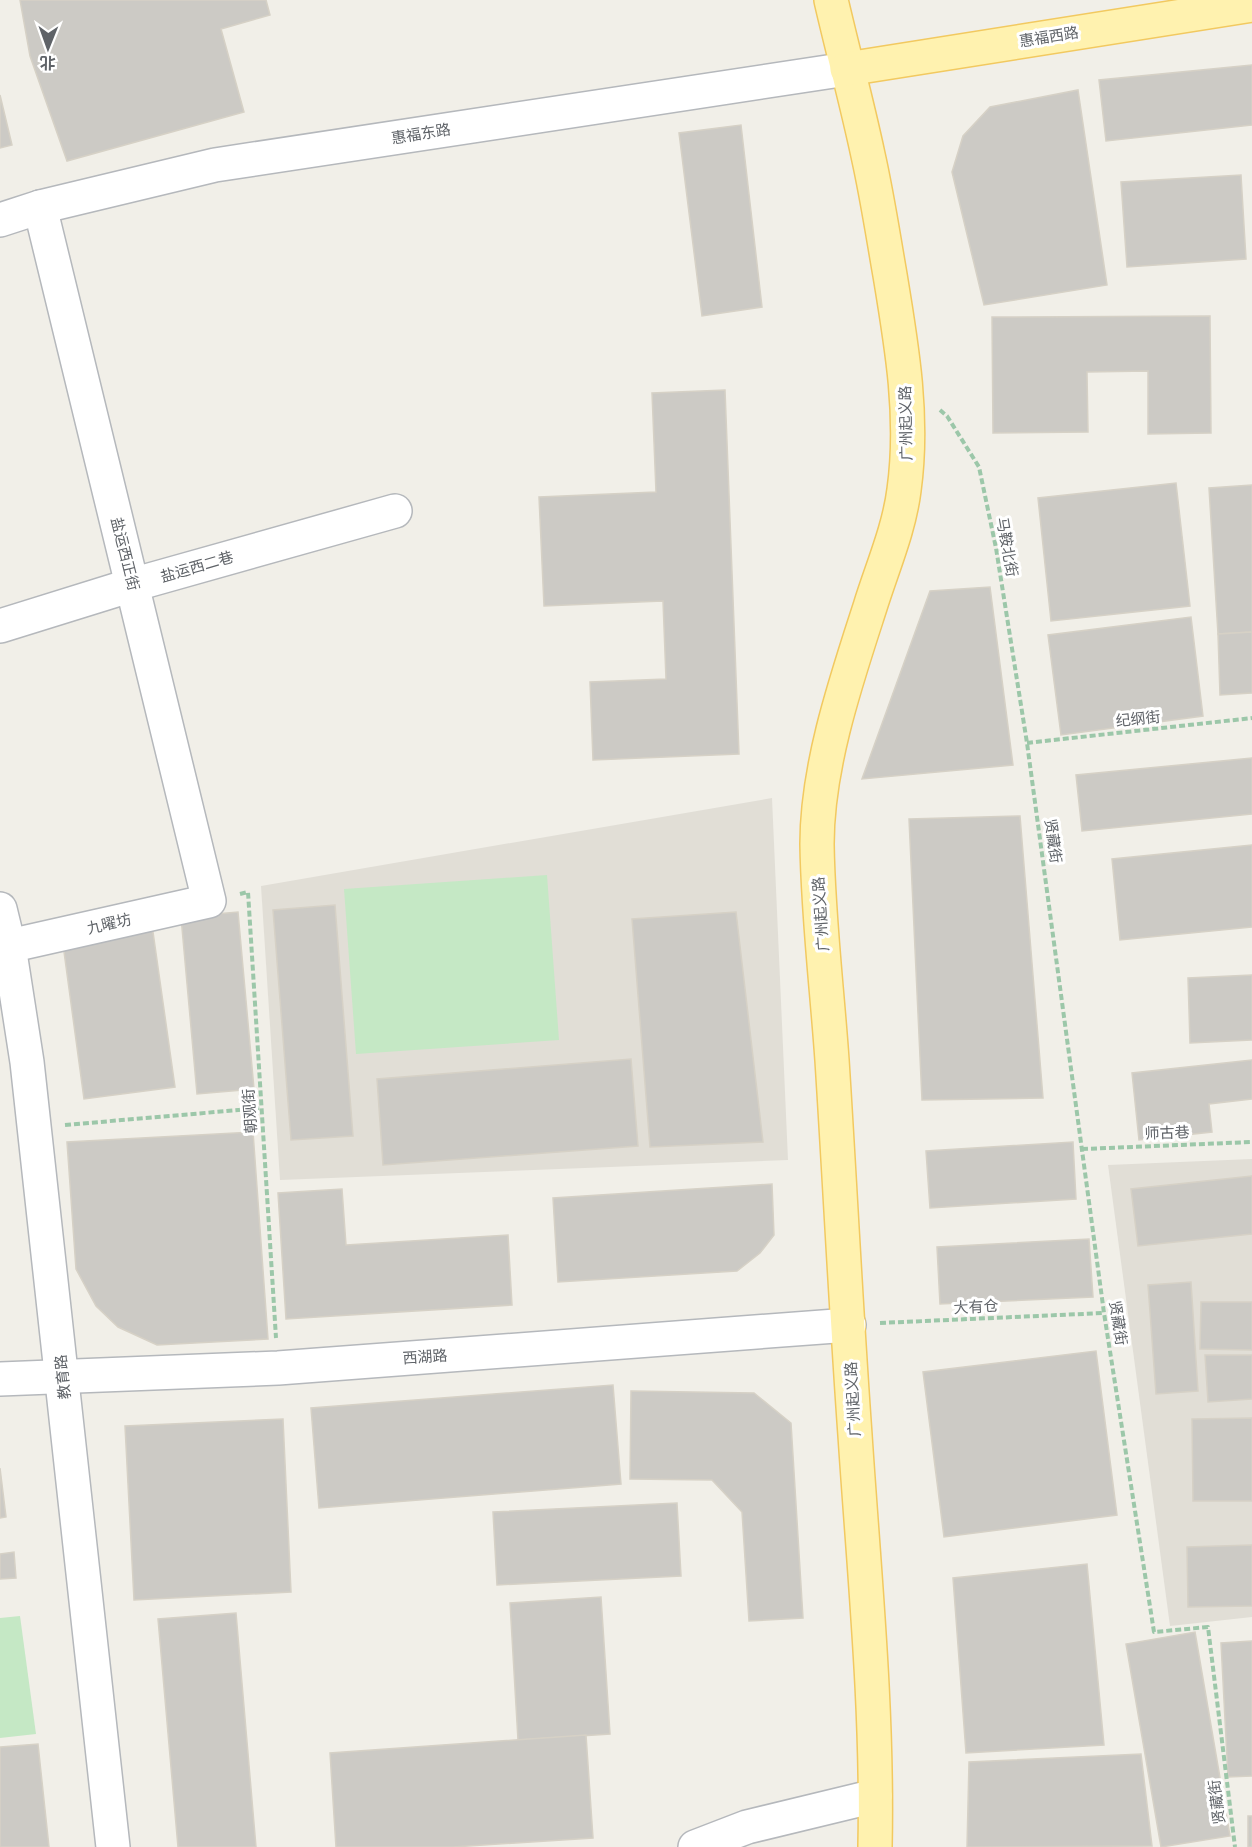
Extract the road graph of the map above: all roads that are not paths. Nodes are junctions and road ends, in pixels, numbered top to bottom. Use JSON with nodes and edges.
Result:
{"nodes":[{"id":1,"x":831,"y":0,"type":"edge"},
{"id":2,"x":1252,"y":5,"type":"edge"},
{"id":3,"x":847,"y":69,"type":"junction"},
{"id":4,"x":40,"y":207,"type":"junction"},
{"id":5,"x":0,"y":220,"type":"edge"},
{"id":6,"x":395,"y":511,"type":"dead end"},
{"id":7,"x":132,"y":585,"type":"junction"},
{"id":8,"x":0,"y":626,"type":"edge"},
{"id":9,"x":209,"y":901,"type":"joint"},
{"id":10,"x":0,"y":909,"type":"edge"},
{"id":11,"x":9,"y":946,"type":"junction"},
{"id":12,"x":849,"y":1325,"type":"junction"},
{"id":13,"x":63,"y":1377,"type":"junction"},
{"id":14,"x":0,"y":1379,"type":"edge"},
{"id":15,"x":875,"y":1796,"type":"junction"},
{"id":16,"x":113,"y":1847,"type":"edge"},
{"id":17,"x":695,"y":1847,"type":"edge"},
{"id":18,"x":875,"y":1847,"type":"edge"}],
"edges":[{"from":1,"to":3,"type":"main road","name":"广州起义路"},
{"from":2,"to":3,"type":"main road","name":"惠福西路"},
{"from":3,"to":4,"type":"street","name":"惠福东路"},
{"from":3,"to":12,"type":"main road","name":"广州起义路"},
{"from":4,"to":5,"type":"street","name":"惠福东路"},
{"from":4,"to":7,"type":"street","name":"盐运西正街"},
{"from":6,"to":7,"type":"street","name":"盐运西二巷"},
{"from":7,"to":8,"type":"street","name":"盐运西二巷"},
{"from":7,"to":9,"type":"street","name":"盐运西正街"},
{"from":9,"to":11,"type":"street","name":"九曜坊"},
{"from":10,"to":11,"type":"street","name":"教育路"},
{"from":11,"to":13,"type":"street","name":"教育路"},
{"from":12,"to":13,"type":"street","name":"西湖路"},
{"from":12,"to":15,"type":"main road","name":"广州起义路"},
{"from":13,"to":14,"type":"street","name":"西湖路"},
{"from":13,"to":16,"type":"street","name":"教育路"},
{"from":15,"to":17,"type":"street"},
{"from":15,"to":18,"type":"main road","name":"广州起义路"}]}
